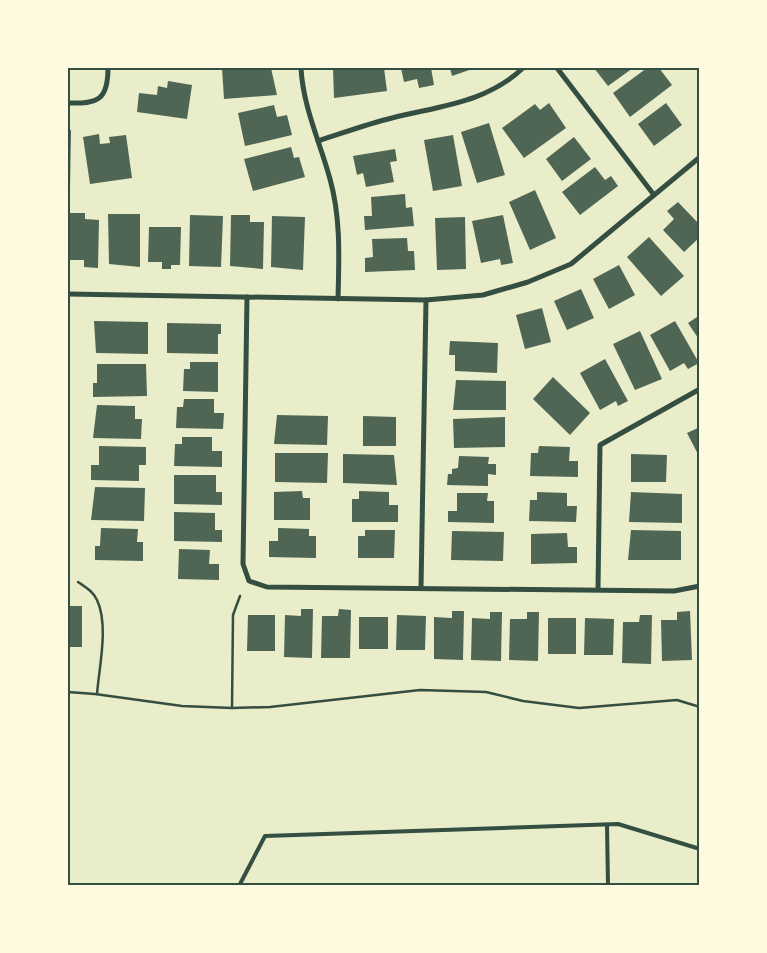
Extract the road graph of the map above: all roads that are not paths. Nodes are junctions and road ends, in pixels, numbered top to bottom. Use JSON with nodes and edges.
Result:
{"nodes":[{"id":1,"x":108,"y":68,"type":"edge"},
{"id":2,"x":301,"y":68,"type":"edge"},
{"id":3,"x":523,"y":68,"type":"edge"},
{"id":4,"x":557,"y":68,"type":"edge"},
{"id":5,"x":68,"y":103,"type":"edge"},
{"id":6,"x":318,"y":141,"type":"junction"},
{"id":7,"x":700,"y":157,"type":"edge"},
{"id":8,"x":654,"y":195,"type":"junction"},
{"id":9,"x":68,"y":294,"type":"edge"},
{"id":10,"x":248,"y":297,"type":"junction"},
{"id":11,"x":338,"y":299,"type":"junction"},
{"id":12,"x":426,"y":300,"type":"junction"},
{"id":13,"x":700,"y":389,"type":"edge"},
{"id":14,"x":700,"y":586,"type":"edge"},
{"id":15,"x":421,"y":588,"type":"junction"},
{"id":16,"x":598,"y":589,"type":"junction"},
{"id":17,"x":607,"y":825,"type":"junction"},
{"id":18,"x":700,"y":849,"type":"edge"},
{"id":19,"x":239,"y":886,"type":"edge"},
{"id":20,"x":608,"y":886,"type":"edge"}],
"edges":[{"from":1,"to":5,"type":"street"},
{"from":2,"to":6,"type":"street"},
{"from":3,"to":6,"type":"street"},
{"from":4,"to":8,"type":"street"},
{"from":6,"to":11,"type":"street"},
{"from":7,"to":8,"type":"street"},
{"from":8,"to":12,"type":"street"},
{"from":9,"to":10,"type":"street"},
{"from":10,"to":11,"type":"street"},
{"from":10,"to":15,"type":"street"},
{"from":11,"to":12,"type":"street"},
{"from":12,"to":15,"type":"street"},
{"from":13,"to":16,"type":"street"},
{"from":14,"to":16,"type":"street"},
{"from":15,"to":16,"type":"street"},
{"from":17,"to":18,"type":"lane"},
{"from":17,"to":19,"type":"lane"},
{"from":17,"to":20,"type":"lane"}]}
